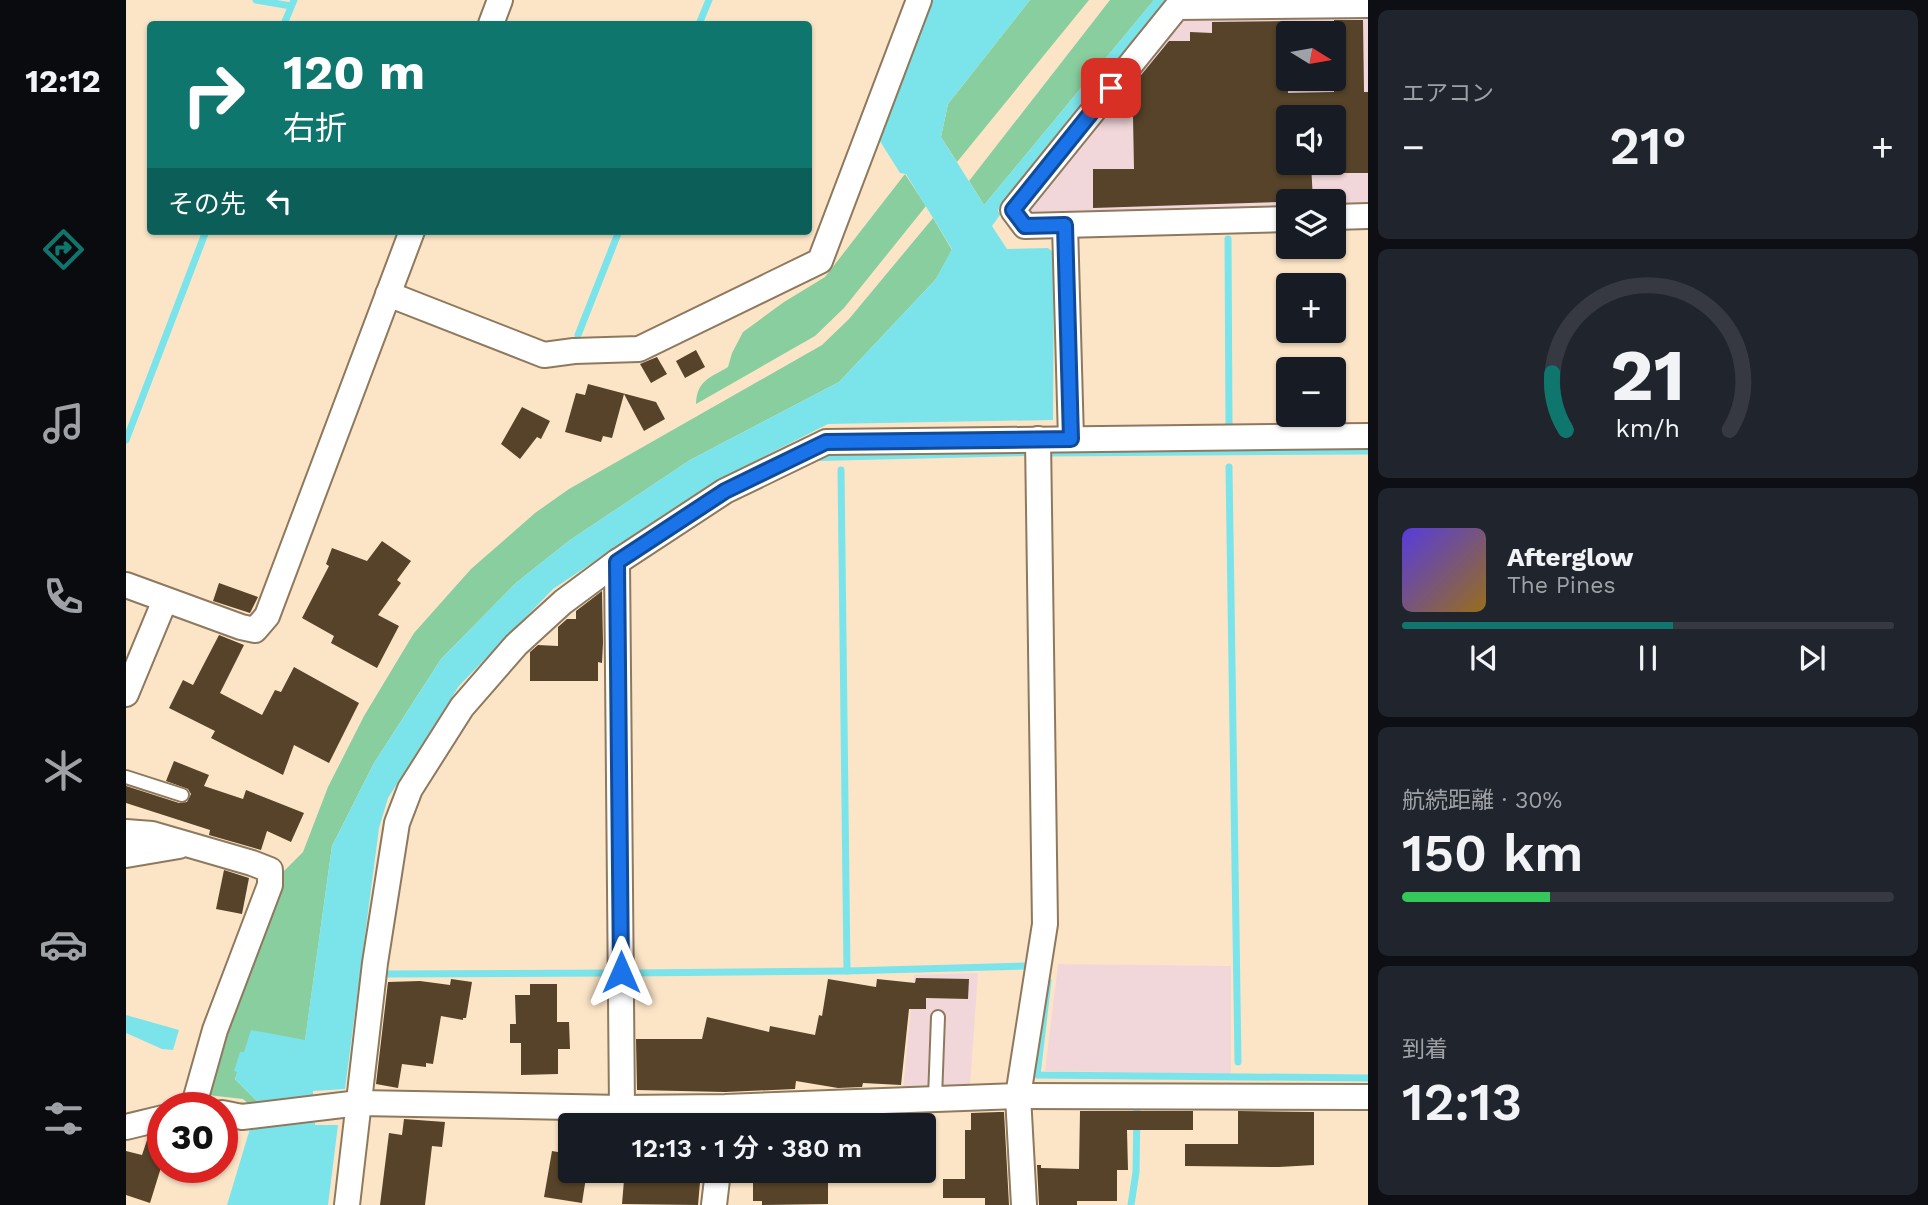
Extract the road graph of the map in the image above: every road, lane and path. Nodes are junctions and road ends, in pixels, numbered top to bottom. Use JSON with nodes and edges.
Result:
{"nodes":[{"id":1,"x":500,"y":0,"type":"edge"},
{"id":2,"x":919,"y":0,"type":"edge"},
{"id":3,"x":1189,"y":3,"type":"edge"},
{"id":4,"x":1368,"y":5,"type":"edge"},
{"id":5,"x":492,"y":21,"type":"edge"},
{"id":6,"x":1368,"y":216,"type":"edge"},
{"id":7,"x":1346,"y":217,"type":"edge"},
{"id":8,"x":1276,"y":219,"type":"edge"},
{"id":9,"x":1065,"y":225,"type":"junction"},
{"id":10,"x":410,"y":235,"type":"edge"},
{"id":11,"x":388,"y":294,"type":"junction"},
{"id":12,"x":1368,"y":436,"type":"edge"},
{"id":13,"x":1038,"y":439,"type":"junction"},
{"id":14,"x":1071,"y":439,"type":"junction"},
{"id":15,"x":617,"y":562,"type":"junction"},
{"id":16,"x":126,"y":585,"type":"edge"},
{"id":17,"x":165,"y":600,"type":"junction"},
{"id":18,"x":126,"y":694,"type":"edge"},
{"id":19,"x":126,"y":776,"type":"edge"},
{"id":20,"x":182,"y":795,"type":"dead end"},
{"id":21,"x":126,"y":832,"type":"edge"},
{"id":22,"x":187,"y":845,"type":"junction"},
{"id":23,"x":126,"y":855,"type":"edge"},
{"id":24,"x":938,"y":1017,"type":"dead end"},
{"id":25,"x":198,"y":1092,"type":"edge"},
{"id":26,"x":1018,"y":1096,"type":"junction"},
{"id":27,"x":1368,"y":1097,"type":"edge"},
{"id":28,"x":935,"y":1098,"type":"junction"},
{"id":29,"x":359,"y":1103,"type":"junction"},
{"id":30,"x":622,"y":1108,"type":"junction"},
{"id":31,"x":686,"y":1113,"type":"edge"},
{"id":32,"x":759,"y":1113,"type":"edge"},
{"id":33,"x":238,"y":1115,"type":"edge"},
{"id":34,"x":147,"y":1122,"type":"edge"},
{"id":35,"x":126,"y":1127,"type":"edge"},
{"id":36,"x":717,"y":1183,"type":"edge"},
{"id":37,"x":347,"y":1205,"type":"edge"},
{"id":38,"x":714,"y":1205,"type":"edge"},
{"id":39,"x":1024,"y":1205,"type":"edge"}],
"edges":[{"from":1,"to":5,"type":"street"},
{"from":2,"to":11,"type":"street"},
{"from":3,"to":4,"type":"street"},
{"from":3,"to":9,"type":"street"},
{"from":6,"to":7,"type":"street"},
{"from":8,"to":9,"type":"street"},
{"from":9,"to":14,"type":"street"},
{"from":10,"to":11,"type":"street"},
{"from":11,"to":17,"type":"street"},
{"from":12,"to":14,"type":"street"},
{"from":13,"to":14,"type":"street"},
{"from":13,"to":15,"type":"street"},
{"from":13,"to":26,"type":"street"},
{"from":15,"to":29,"type":"street"},
{"from":15,"to":30,"type":"street"},
{"from":16,"to":17,"type":"street"},
{"from":17,"to":18,"type":"street"},
{"from":19,"to":20,"type":"lane"},
{"from":21,"to":22,"type":"street"},
{"from":22,"to":23,"type":"street"},
{"from":22,"to":25,"type":"street"},
{"from":24,"to":28,"type":"lane"},
{"from":26,"to":27,"type":"street"},
{"from":26,"to":28,"type":"street"},
{"from":26,"to":39,"type":"street"},
{"from":28,"to":32,"type":"street"},
{"from":29,"to":30,"type":"street"},
{"from":29,"to":33,"type":"street"},
{"from":29,"to":37,"type":"street"},
{"from":30,"to":31,"type":"street"},
{"from":34,"to":35,"type":"street"},
{"from":36,"to":38,"type":"street"}]}
